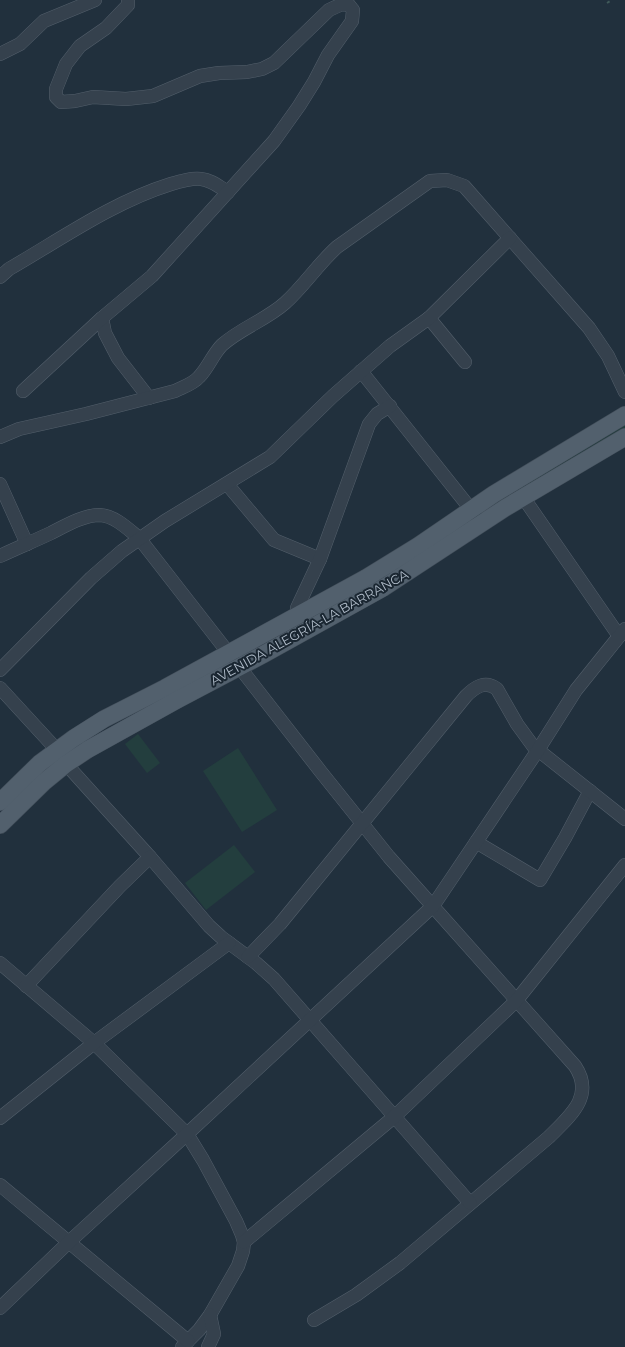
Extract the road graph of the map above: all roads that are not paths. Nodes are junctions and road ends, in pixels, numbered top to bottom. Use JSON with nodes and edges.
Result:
{"nodes":[{"id":1,"x":95,"y":0,"type":"edge"},
{"id":2,"x":128,"y":0,"type":"edge"},
{"id":3,"x":0,"y":54,"type":"edge"},
{"id":4,"x":228,"y":192,"type":"junction"},
{"id":5,"x":510,"y":238,"type":"junction"},
{"id":6,"x":0,"y":278,"type":"edge"},
{"id":7,"x":102,"y":318,"type":"junction"},
{"id":8,"x":429,"y":318,"type":"junction"},
{"id":9,"x":465,"y":362,"type":"dead end"},
{"id":10,"x":361,"y":371,"type":"junction"},
{"id":11,"x":23,"y":391,"type":"dead end"},
{"id":12,"x":625,"y":392,"type":"edge"},
{"id":13,"x":149,"y":398,"type":"junction"},
{"id":14,"x":390,"y":406,"type":"junction"},
{"id":15,"x":625,"y":415,"type":"edge"},
{"id":16,"x":0,"y":436,"type":"edge"},
{"id":17,"x":625,"y":436,"type":"edge"},
{"id":18,"x":0,"y":484,"type":"edge"},
{"id":19,"x":227,"y":484,"type":"junction"},
{"id":20,"x":523,"y":497,"type":"junction"},
{"id":21,"x":471,"y":509,"type":"junction"},
{"id":22,"x":482,"y":522,"type":"junction"},
{"id":23,"x":139,"y":538,"type":"junction"},
{"id":24,"x":27,"y":544,"type":"junction"},
{"id":25,"x":3,"y":553,"type":"edge"},
{"id":26,"x":320,"y":559,"type":"junction"},
{"id":27,"x":298,"y":616,"type":"junction"},
{"id":28,"x":622,"y":633,"type":"edge"},
{"id":29,"x":230,"y":652,"type":"junction"},
{"id":30,"x":240,"y":667,"type":"junction"},
{"id":31,"x":0,"y":670,"type":"edge"},
{"id":32,"x":0,"y":688,"type":"edge"},
{"id":33,"x":57,"y":750,"type":"junction"},
{"id":34,"x":538,"y":750,"type":"junction"},
{"id":35,"x":66,"y":764,"type":"junction"},
{"id":36,"x":590,"y":791,"type":"junction"},
{"id":37,"x":0,"y":802,"type":"edge"},
{"id":38,"x":625,"y":819,"type":"edge"},
{"id":39,"x":362,"y":823,"type":"junction"},
{"id":40,"x":0,"y":825,"type":"edge"},
{"id":41,"x":476,"y":842,"type":"junction"},
{"id":42,"x":150,"y":858,"type":"junction"},
{"id":43,"x":625,"y":865,"type":"edge"},
{"id":44,"x":433,"y":906,"type":"junction"},
{"id":45,"x":229,"y":943,"type":"junction"},
{"id":46,"x":248,"y":957,"type":"junction"},
{"id":47,"x":0,"y":964,"type":"edge"},
{"id":48,"x":26,"y":986,"type":"junction"},
{"id":49,"x":516,"y":1001,"type":"junction"},
{"id":50,"x":309,"y":1020,"type":"junction"},
{"id":51,"x":94,"y":1043,"type":"junction"},
{"id":52,"x":394,"y":1117,"type":"junction"},
{"id":53,"x":0,"y":1118,"type":"edge"},
{"id":54,"x":187,"y":1134,"type":"junction"},
{"id":55,"x":0,"y":1185,"type":"edge"},
{"id":56,"x":470,"y":1203,"type":"junction"},
{"id":57,"x":68,"y":1242,"type":"junction"},
{"id":58,"x":244,"y":1242,"type":"junction"},
{"id":59,"x":0,"y":1308,"type":"edge"},
{"id":60,"x":210,"y":1315,"type":"junction"},
{"id":61,"x":314,"y":1320,"type":"dead end"},
{"id":62,"x":185,"y":1344,"type":"edge"},
{"id":63,"x":208,"y":1347,"type":"edge"}],
"edges":[{"from":1,"to":3,"type":"street"},
{"from":2,"to":4,"type":"street"},
{"from":4,"to":6,"type":"street"},
{"from":4,"to":7,"type":"street"},
{"from":5,"to":8,"type":"street"},
{"from":5,"to":12,"type":"street"},
{"from":5,"to":13,"type":"street"},
{"from":7,"to":11,"type":"street"},
{"from":7,"to":13,"type":"street"},
{"from":8,"to":9,"type":"street"},
{"from":8,"to":10,"type":"street"},
{"from":10,"to":14,"type":"street"},
{"from":10,"to":19,"type":"street"},
{"from":13,"to":16,"type":"street"},
{"from":14,"to":21,"type":"street"},
{"from":14,"to":26,"type":"street"},
{"from":15,"to":21,"type":"main road","name":"AVENIDA ALEGRÍA-LA BARRANCA"},
{"from":17,"to":20,"type":"main road","name":"AVENIDA ALEGRÍA-LA BARRANCA"},
{"from":18,"to":24,"type":"street"},
{"from":19,"to":23,"type":"street"},
{"from":19,"to":26,"type":"street"},
{"from":20,"to":22,"type":"main road","name":"AVENIDA ALEGRÍA-LA BARRANCA"},
{"from":20,"to":28,"type":"street"},
{"from":21,"to":22,"type":"street"},
{"from":21,"to":27,"type":"main road","name":"AVENIDA ALEGRÍA-LA BARRANCA"},
{"from":22,"to":30,"type":"main road","name":"AVENIDA ALEGRÍA-LA BARRANCA"},
{"from":23,"to":24,"type":"street"},
{"from":23,"to":29,"type":"street"},
{"from":23,"to":31,"type":"street"},
{"from":24,"to":25,"type":"street"},
{"from":26,"to":27,"type":"street"},
{"from":27,"to":29,"type":"main road","name":"AVENIDA ALEGRÍA-LA BARRANCA"},
{"from":28,"to":34,"type":"street"},
{"from":29,"to":30,"type":"street"},
{"from":29,"to":33,"type":"main road","name":"AVENIDA ALEGRÍA-LA BARRANCA"},
{"from":30,"to":35,"type":"main road","name":"AVENIDA ALEGRÍA-LA BARRANCA"},
{"from":30,"to":39,"type":"street"},
{"from":32,"to":33,"type":"street"},
{"from":33,"to":35,"type":"street"},
{"from":33,"to":37,"type":"main road","name":"AVENIDA ALEGRÍA-LA BARRANCA"},
{"from":34,"to":36,"type":"street"},
{"from":34,"to":39,"type":"street"},
{"from":34,"to":41,"type":"street"},
{"from":35,"to":40,"type":"main road","name":"AVENIDA ALEGRÍA-LA BARRANCA"},
{"from":35,"to":42,"type":"street"},
{"from":36,"to":38,"type":"street"},
{"from":36,"to":41,"type":"street"},
{"from":39,"to":44,"type":"street"},
{"from":39,"to":46,"type":"street"},
{"from":41,"to":44,"type":"street"},
{"from":42,"to":45,"type":"street"},
{"from":42,"to":48,"type":"street"},
{"from":43,"to":49,"type":"street"},
{"from":44,"to":49,"type":"street"},
{"from":44,"to":50,"type":"street"},
{"from":45,"to":46,"type":"street"},
{"from":45,"to":51,"type":"street"},
{"from":46,"to":50,"type":"street"},
{"from":47,"to":48,"type":"street"},
{"from":48,"to":51,"type":"street"},
{"from":49,"to":52,"type":"street"},
{"from":49,"to":56,"type":"street"},
{"from":50,"to":52,"type":"street"},
{"from":50,"to":54,"type":"street"},
{"from":51,"to":53,"type":"street"},
{"from":51,"to":54,"type":"street"},
{"from":52,"to":56,"type":"street"},
{"from":52,"to":58,"type":"street"},
{"from":54,"to":57,"type":"street"},
{"from":54,"to":58,"type":"street"},
{"from":55,"to":57,"type":"street"},
{"from":56,"to":61,"type":"street"},
{"from":57,"to":59,"type":"street"},
{"from":57,"to":62,"type":"street"},
{"from":58,"to":60,"type":"street"},
{"from":60,"to":62,"type":"street"},
{"from":60,"to":63,"type":"street"}]}
